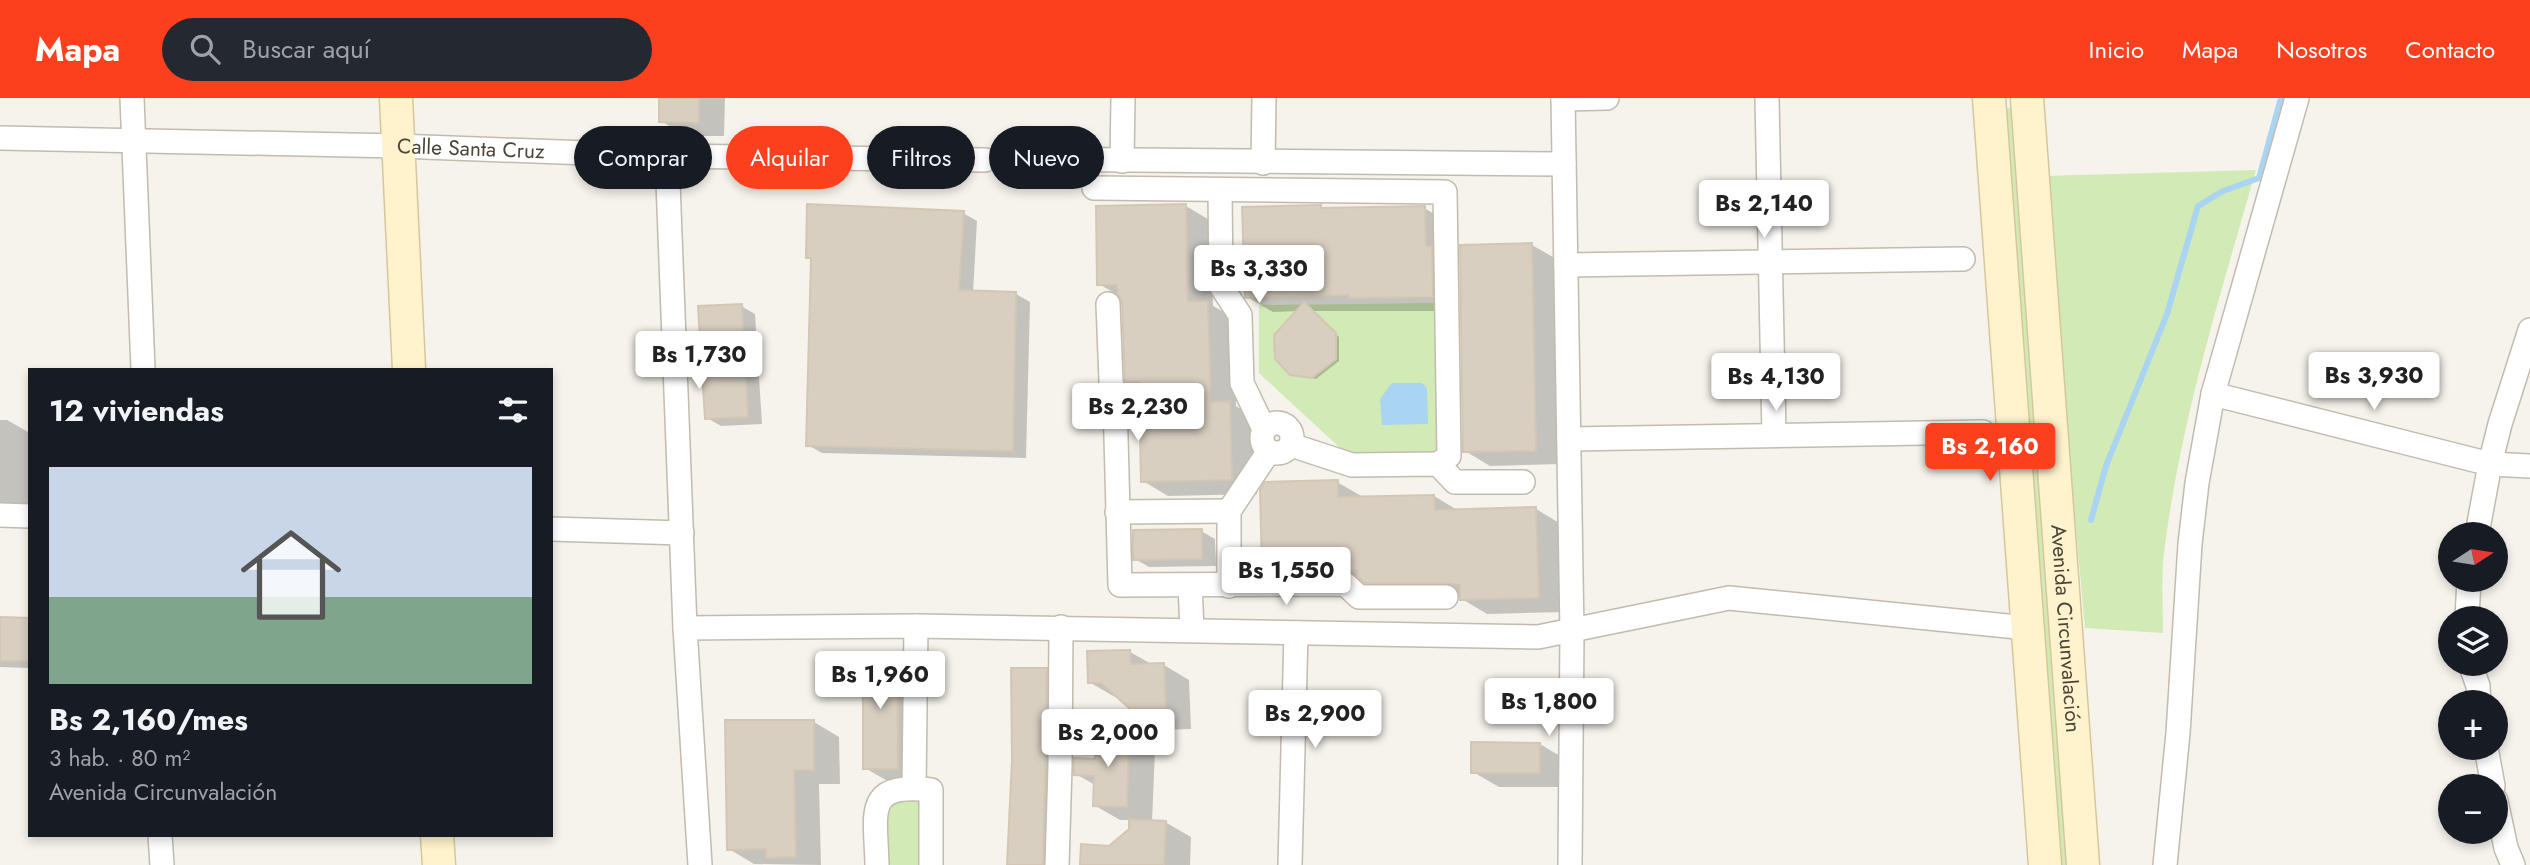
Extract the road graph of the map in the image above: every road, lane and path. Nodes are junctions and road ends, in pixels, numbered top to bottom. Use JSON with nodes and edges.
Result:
{"nodes":[{"id":1,"x":132,"y":98,"type":"edge"},
{"id":2,"x":396,"y":98,"type":"edge"},
{"id":3,"x":1123,"y":98,"type":"edge"},
{"id":4,"x":1264,"y":98,"type":"edge"},
{"id":5,"x":1607,"y":98,"type":"edge"},
{"id":6,"x":1767,"y":98,"type":"edge"},
{"id":7,"x":1989,"y":98,"type":"edge"},
{"id":8,"x":2027,"y":98,"type":"edge"},
{"id":9,"x":2297,"y":98,"type":"edge"},
{"id":10,"x":1563,"y":99,"type":"edge"},
{"id":11,"x":0,"y":138,"type":"edge"},
{"id":12,"x":134,"y":141,"type":"junction"},
{"id":13,"x":398,"y":146,"type":"junction"},
{"id":14,"x":574,"y":153,"type":"edge"},
{"id":15,"x":712,"y":157,"type":"edge"},
{"id":16,"x":985,"y":160,"type":"dead end"},
{"id":17,"x":1104,"y":161,"type":"edge"},
{"id":18,"x":1122,"y":161,"type":"junction"},
{"id":19,"x":1263,"y":163,"type":"junction"},
{"id":20,"x":1564,"y":164,"type":"junction"},
{"id":21,"x":1104,"y":188,"type":"edge"},
{"id":22,"x":668,"y":189,"type":"edge"},
{"id":23,"x":1220,"y":190,"type":"junction"},
{"id":24,"x":1964,"y":260,"type":"dead end"},
{"id":25,"x":1770,"y":262,"type":"junction"},
{"id":26,"x":1566,"y":265,"type":"junction"},
{"id":27,"x":1108,"y":304,"type":"dead end"},
{"id":28,"x":2530,"y":330,"type":"edge"},
{"id":29,"x":142,"y":368,"type":"edge"},
{"id":30,"x":409,"y":368,"type":"edge"},
{"id":31,"x":2213,"y":394,"type":"junction"},
{"id":32,"x":1983,"y":432,"type":"dead end"},
{"id":33,"x":1774,"y":435,"type":"junction"},
{"id":34,"x":1569,"y":439,"type":"junction"},
{"id":35,"x":1280,"y":448,"type":"junction"},
{"id":36,"x":1438,"y":464,"type":"junction"},
{"id":37,"x":2490,"y":464,"type":"junction"},
{"id":38,"x":2530,"y":466,"type":"edge"},
{"id":39,"x":1523,"y":481,"type":"dead end"},
{"id":40,"x":1229,"y":510,"type":"junction"},
{"id":41,"x":1117,"y":512,"type":"junction"},
{"id":42,"x":0,"y":515,"type":"edge"},
{"id":43,"x":28,"y":516,"type":"edge"},
{"id":44,"x":2479,"y":522,"type":"edge"},
{"id":45,"x":553,"y":529,"type":"edge"},
{"id":46,"x":682,"y":533,"type":"junction"},
{"id":47,"x":1190,"y":584,"type":"junction"},
{"id":48,"x":1230,"y":586,"type":"junction"},
{"id":49,"x":1446,"y":597,"type":"dead end"},
{"id":50,"x":916,"y":626,"type":"junction"},
{"id":51,"x":1060,"y":627,"type":"junction"},
{"id":52,"x":685,"y":628,"type":"junction"},
{"id":53,"x":2027,"y":628,"type":"junction"},
{"id":54,"x":1192,"y":629,"type":"junction"},
{"id":55,"x":1572,"y":632,"type":"junction"},
{"id":56,"x":1296,"y":634,"type":"junction"},
{"id":57,"x":914,"y":788,"type":"junction"},
{"id":58,"x":160,"y":837,"type":"edge"},
{"id":59,"x":437,"y":837,"type":"edge"},
{"id":60,"x":2505,"y":844,"type":"edge"},
{"id":61,"x":162,"y":865,"type":"edge"},
{"id":62,"x":439,"y":865,"type":"edge"},
{"id":63,"x":700,"y":865,"type":"edge"},
{"id":64,"x":877,"y":865,"type":"edge"},
{"id":65,"x":931,"y":865,"type":"edge"},
{"id":66,"x":1057,"y":865,"type":"edge"},
{"id":67,"x":1290,"y":865,"type":"edge"},
{"id":68,"x":1570,"y":865,"type":"edge"},
{"id":69,"x":2045,"y":865,"type":"edge"},
{"id":70,"x":2083,"y":865,"type":"edge"},
{"id":71,"x":2165,"y":865,"type":"edge"},
{"id":72,"x":2513,"y":865,"type":"edge"}],
"edges":[{"from":1,"to":12,"type":"street"},
{"from":2,"to":13,"type":"main road"},
{"from":3,"to":18,"type":"street"},
{"from":4,"to":19,"type":"street"},
{"from":5,"to":10,"type":"street"},
{"from":6,"to":25,"type":"street"},
{"from":7,"to":53,"type":"main road","name":"Avenida Circunvalación"},
{"from":8,"to":70,"type":"main road","name":"Avenida Circunvalación"},
{"from":9,"to":31,"type":"street"},
{"from":10,"to":20,"type":"street"},
{"from":11,"to":12,"type":"street","name":"Calle Santa Cruz"},
{"from":12,"to":13,"type":"street","name":"Calle Santa Cruz"},
{"from":12,"to":29,"type":"street"},
{"from":13,"to":14,"type":"street","name":"Calle Santa Cruz"},
{"from":13,"to":30,"type":"main road"},
{"from":15,"to":16,"type":"street","name":"Calle Santa Cruz"},
{"from":17,"to":18,"type":"street"},
{"from":18,"to":19,"type":"street"},
{"from":19,"to":20,"type":"street"},
{"from":20,"to":26,"type":"street"},
{"from":21,"to":23,"type":"street"},
{"from":22,"to":46,"type":"street"},
{"from":23,"to":35,"type":"street"},
{"from":23,"to":36,"type":"street"},
{"from":24,"to":25,"type":"street"},
{"from":25,"to":26,"type":"street"},
{"from":25,"to":33,"type":"street"},
{"from":26,"to":34,"type":"street"},
{"from":27,"to":41,"type":"street"},
{"from":28,"to":37,"type":"street"},
{"from":31,"to":37,"type":"street"},
{"from":31,"to":71,"type":"street"},
{"from":32,"to":33,"type":"street"},
{"from":33,"to":34,"type":"street"},
{"from":34,"to":55,"type":"street"},
{"from":35,"to":36,"type":"street"},
{"from":35,"to":40,"type":"street"},
{"from":36,"to":39,"type":"street"},
{"from":37,"to":38,"type":"street"},
{"from":37,"to":44,"type":"street"},
{"from":40,"to":41,"type":"street"},
{"from":40,"to":48,"type":"street"},
{"from":41,"to":47,"type":"street"},
{"from":42,"to":43,"type":"street"},
{"from":45,"to":46,"type":"street"},
{"from":46,"to":52,"type":"street"},
{"from":47,"to":48,"type":"street"},
{"from":47,"to":54,"type":"street"},
{"from":48,"to":49,"type":"street"},
{"from":50,"to":51,"type":"street"},
{"from":50,"to":52,"type":"street"},
{"from":50,"to":57,"type":"street"},
{"from":51,"to":54,"type":"street"},
{"from":51,"to":66,"type":"street"},
{"from":52,"to":63,"type":"street"},
{"from":53,"to":55,"type":"street"},
{"from":53,"to":69,"type":"main road","name":"Avenida Circunvalación"},
{"from":54,"to":56,"type":"street"},
{"from":55,"to":56,"type":"street"},
{"from":55,"to":68,"type":"street"},
{"from":56,"to":67,"type":"street"},
{"from":57,"to":64,"type":"street"},
{"from":57,"to":65,"type":"street"},
{"from":58,"to":61,"type":"street"},
{"from":59,"to":62,"type":"main road"},
{"from":60,"to":72,"type":"street"}]}
